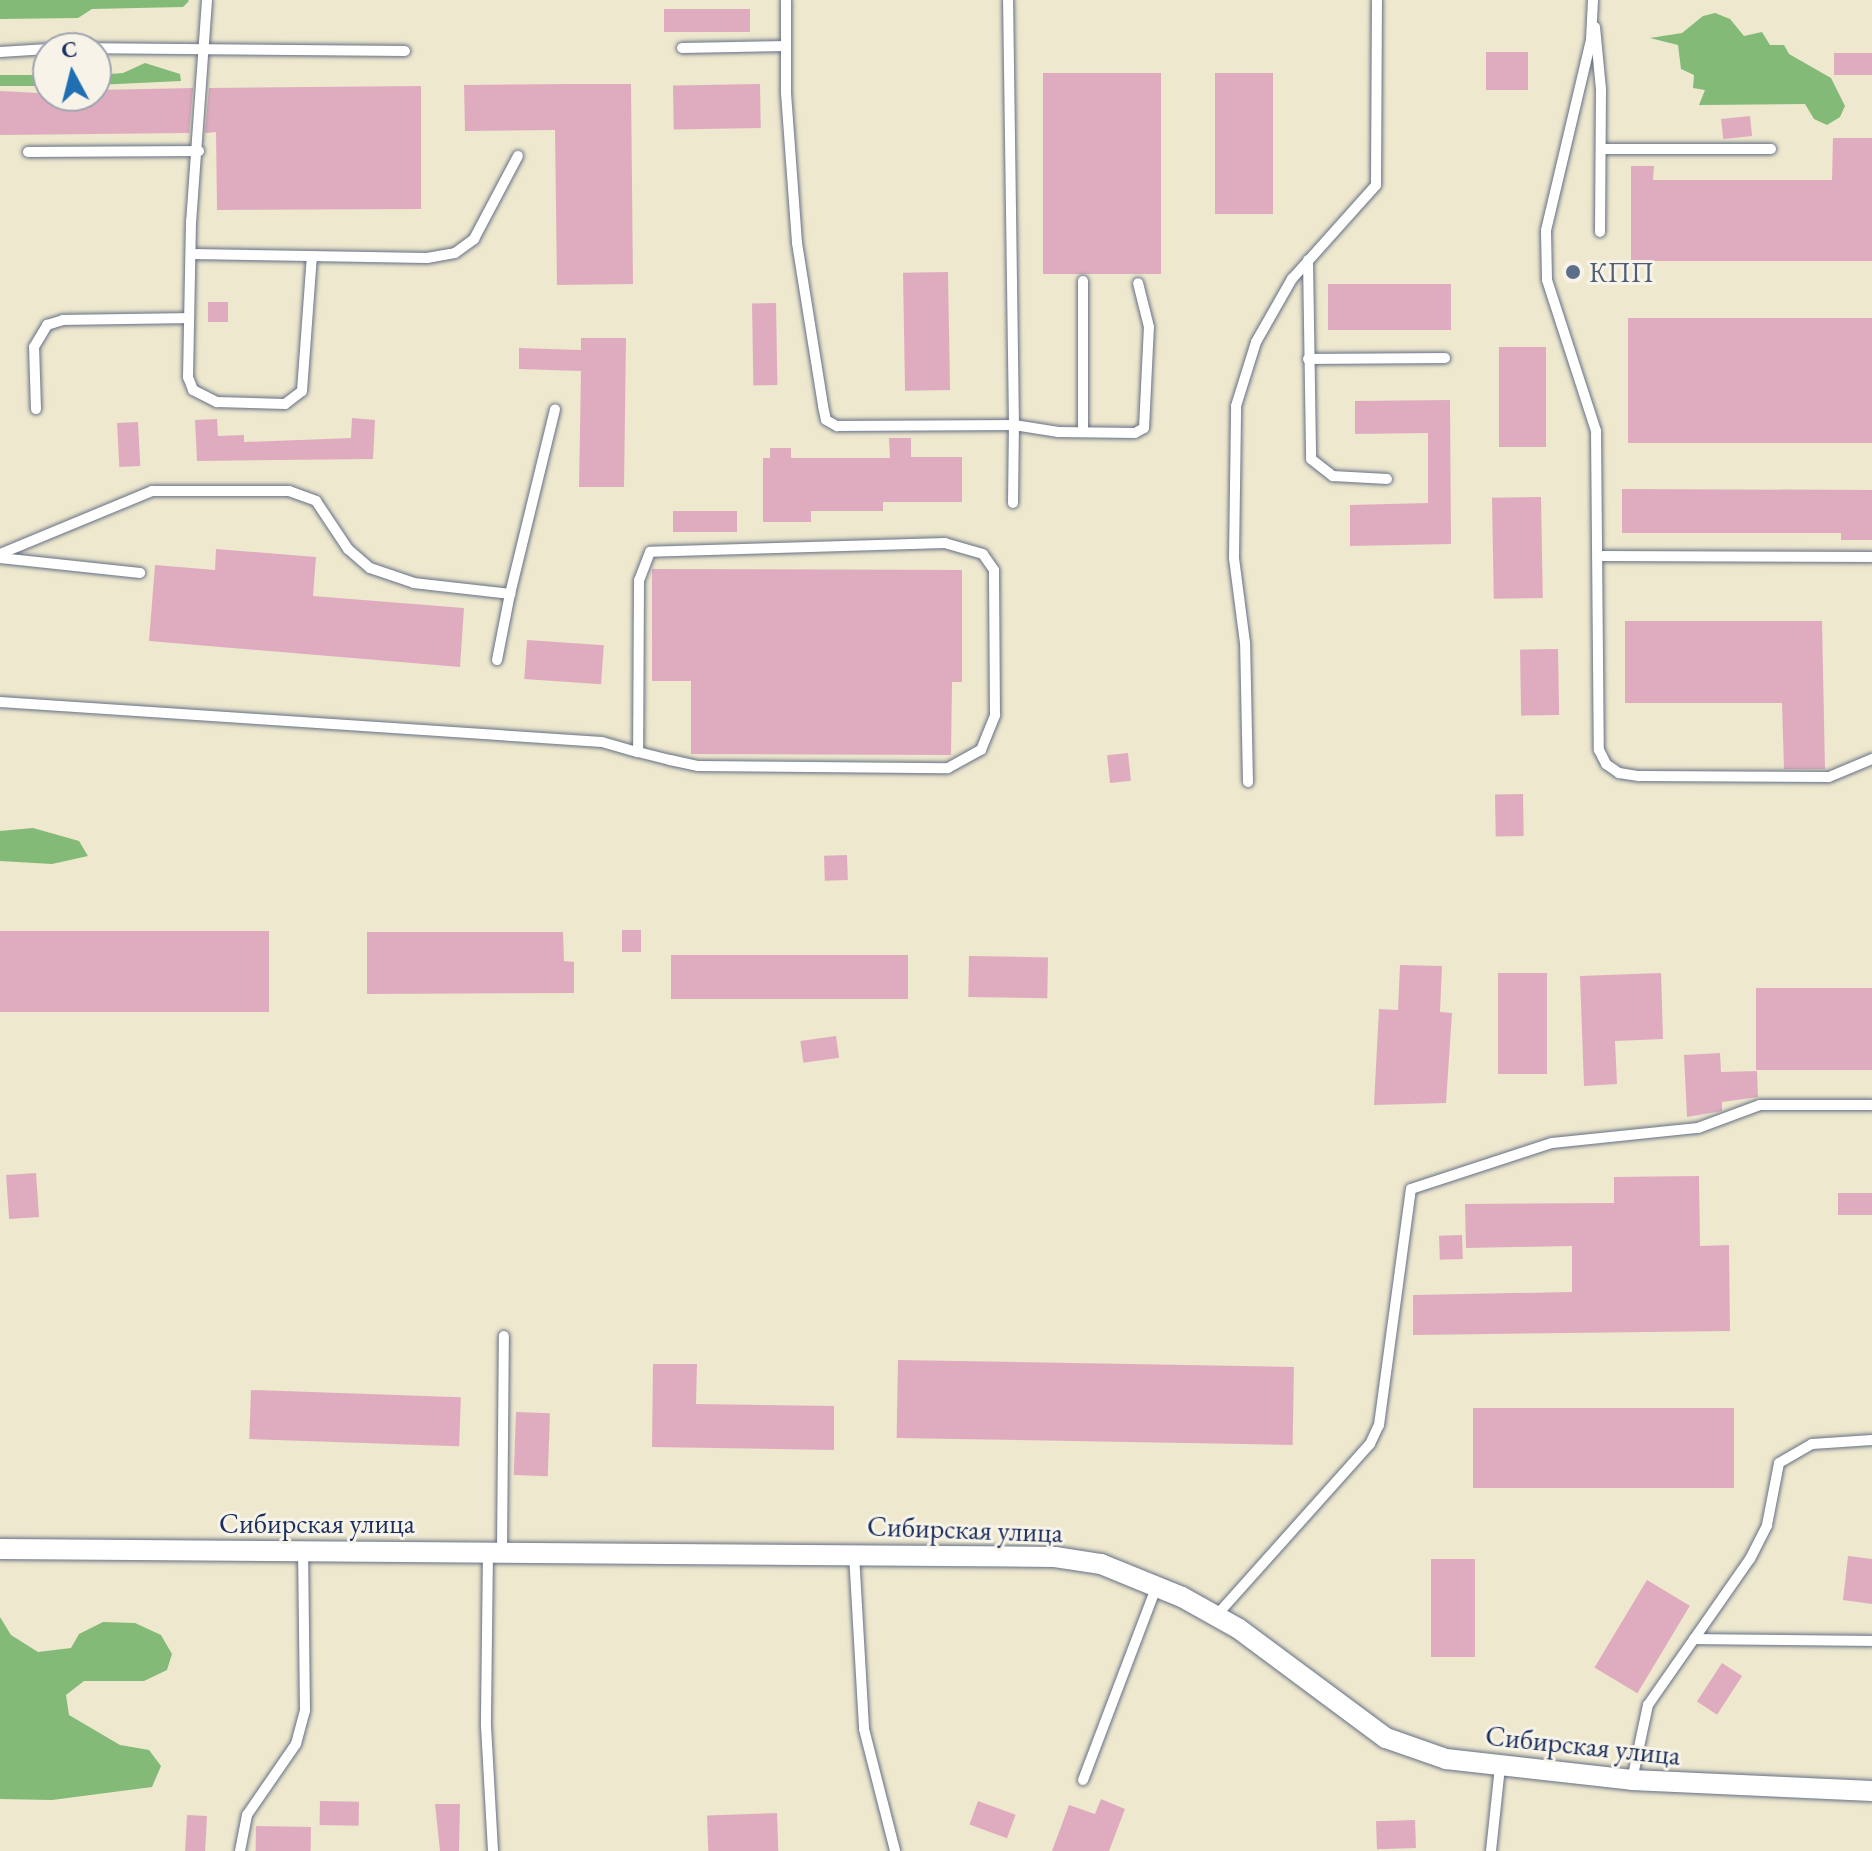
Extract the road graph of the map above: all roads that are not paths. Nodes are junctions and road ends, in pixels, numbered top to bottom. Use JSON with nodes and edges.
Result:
{"nodes":[{"id":1,"x":207,"y":0,"type":"edge"},
{"id":2,"x":786,"y":0,"type":"edge"},
{"id":3,"x":1008,"y":0,"type":"edge"},
{"id":4,"x":1377,"y":0,"type":"edge"},
{"id":5,"x":1593,"y":0,"type":"edge"},
{"id":6,"x":1593,"y":17,"type":"junction"},
{"id":7,"x":786,"y":46,"type":"junction"},
{"id":8,"x":112,"y":48,"type":"edge"},
{"id":9,"x":205,"y":48,"type":"junction"},
{"id":10,"x":682,"y":48,"type":"dead end"},
{"id":11,"x":32,"y":50,"type":"edge"},
{"id":12,"x":405,"y":51,"type":"dead end"},
{"id":13,"x":0,"y":52,"type":"edge"},
{"id":14,"x":1601,"y":149,"type":"junction"},
{"id":15,"x":1771,"y":149,"type":"dead end"},
{"id":16,"x":199,"y":151,"type":"junction"},
{"id":17,"x":28,"y":152,"type":"dead end"},
{"id":18,"x":518,"y":156,"type":"dead end"},
{"id":19,"x":1600,"y":232,"type":"dead end"},
{"id":20,"x":191,"y":254,"type":"junction"},
{"id":21,"x":312,"y":256,"type":"junction"},
{"id":22,"x":1308,"y":260,"type":"junction"},
{"id":23,"x":1083,"y":281,"type":"dead end"},
{"id":24,"x":1138,"y":283,"type":"dead end"},
{"id":25,"x":189,"y":318,"type":"junction"},
{"id":26,"x":1445,"y":358,"type":"dead end"},
{"id":27,"x":1308,"y":359,"type":"junction"},
{"id":28,"x":36,"y":409,"type":"dead end"},
{"id":29,"x":555,"y":409,"type":"dead end"},
{"id":30,"x":1014,"y":425,"type":"junction"},
{"id":31,"x":1083,"y":432,"type":"junction"},
{"id":32,"x":1387,"y":479,"type":"dead end"},
{"id":33,"x":1013,"y":503,"type":"dead end"},
{"id":34,"x":0,"y":556,"type":"edge"},
{"id":35,"x":1600,"y":556,"type":"junction"},
{"id":36,"x":1872,"y":557,"type":"edge"},
{"id":37,"x":140,"y":573,"type":"dead end"},
{"id":38,"x":510,"y":594,"type":"junction"},
{"id":39,"x":497,"y":660,"type":"dead end"},
{"id":40,"x":0,"y":702,"type":"edge"},
{"id":41,"x":638,"y":752,"type":"junction"},
{"id":42,"x":1872,"y":759,"type":"edge"},
{"id":43,"x":1248,"y":782,"type":"dead end"},
{"id":44,"x":1872,"y":1105,"type":"edge"},
{"id":45,"x":504,"y":1336,"type":"dead end"},
{"id":46,"x":1872,"y":1440,"type":"edge"},
{"id":47,"x":0,"y":1549,"type":"edge"},
{"id":48,"x":303,"y":1551,"type":"junction"},
{"id":49,"x":495,"y":1552,"type":"junction"},
{"id":50,"x":854,"y":1554,"type":"junction"},
{"id":51,"x":1157,"y":1585,"type":"junction"},
{"id":52,"x":1216,"y":1616,"type":"junction"},
{"id":53,"x":1694,"y":1639,"type":"junction"},
{"id":54,"x":1872,"y":1641,"type":"edge"},
{"id":55,"x":1500,"y":1767,"type":"junction"},
{"id":56,"x":1083,"y":1780,"type":"dead end"},
{"id":57,"x":1632,"y":1780,"type":"junction"},
{"id":58,"x":1872,"y":1791,"type":"edge"},
{"id":59,"x":240,"y":1851,"type":"edge"},
{"id":60,"x":493,"y":1851,"type":"edge"},
{"id":61,"x":895,"y":1851,"type":"edge"},
{"id":62,"x":1491,"y":1851,"type":"edge"}],
"edges":[{"from":1,"to":9,"type":"lane"},
{"from":2,"to":7,"type":"lane"},
{"from":3,"to":30,"type":"lane"},
{"from":4,"to":22,"type":"lane"},
{"from":5,"to":6,"type":"lane"},
{"from":6,"to":14,"type":"lane"},
{"from":6,"to":35,"type":"lane"},
{"from":7,"to":10,"type":"lane"},
{"from":7,"to":30,"type":"lane"},
{"from":8,"to":9,"type":"lane"},
{"from":9,"to":12,"type":"lane"},
{"from":9,"to":16,"type":"lane"},
{"from":11,"to":13,"type":"lane"},
{"from":14,"to":15,"type":"lane"},
{"from":14,"to":19,"type":"lane"},
{"from":16,"to":17,"type":"lane"},
{"from":16,"to":20,"type":"lane"},
{"from":18,"to":21,"type":"lane"},
{"from":20,"to":21,"type":"lane"},
{"from":20,"to":25,"type":"lane"},
{"from":21,"to":25,"type":"lane"},
{"from":22,"to":27,"type":"lane"},
{"from":22,"to":43,"type":"lane"},
{"from":23,"to":31,"type":"lane"},
{"from":24,"to":31,"type":"lane"},
{"from":25,"to":28,"type":"lane"},
{"from":26,"to":27,"type":"lane"},
{"from":27,"to":32,"type":"lane"},
{"from":29,"to":38,"type":"lane"},
{"from":30,"to":31,"type":"lane"},
{"from":30,"to":33,"type":"lane"},
{"from":34,"to":37,"type":"lane"},
{"from":34,"to":38,"type":"lane"},
{"from":35,"to":36,"type":"lane"},
{"from":35,"to":42,"type":"lane"},
{"from":38,"to":39,"type":"lane"},
{"from":40,"to":41,"type":"lane"},
{"from":41,"to":41,"type":"lane"},
{"from":44,"to":52,"type":"lane"},
{"from":45,"to":49,"type":"lane"},
{"from":46,"to":53,"type":"lane"},
{"from":47,"to":48,"type":"street","name":"Сибирская улица"},
{"from":48,"to":49,"type":"street","name":"Сибирская улица"},
{"from":48,"to":59,"type":"lane"},
{"from":49,"to":50,"type":"street","name":"Сибирская улица"},
{"from":49,"to":60,"type":"lane"},
{"from":50,"to":51,"type":"street","name":"Сибирская улица"},
{"from":50,"to":61,"type":"lane"},
{"from":51,"to":52,"type":"street","name":"Сибирская улица"},
{"from":51,"to":56,"type":"lane"},
{"from":52,"to":55,"type":"street","name":"Сибирская улица"},
{"from":53,"to":54,"type":"lane"},
{"from":53,"to":57,"type":"lane"},
{"from":55,"to":57,"type":"street","name":"Сибирская улица"},
{"from":55,"to":62,"type":"lane"},
{"from":57,"to":58,"type":"street","name":"Сибирская улица"}]}
